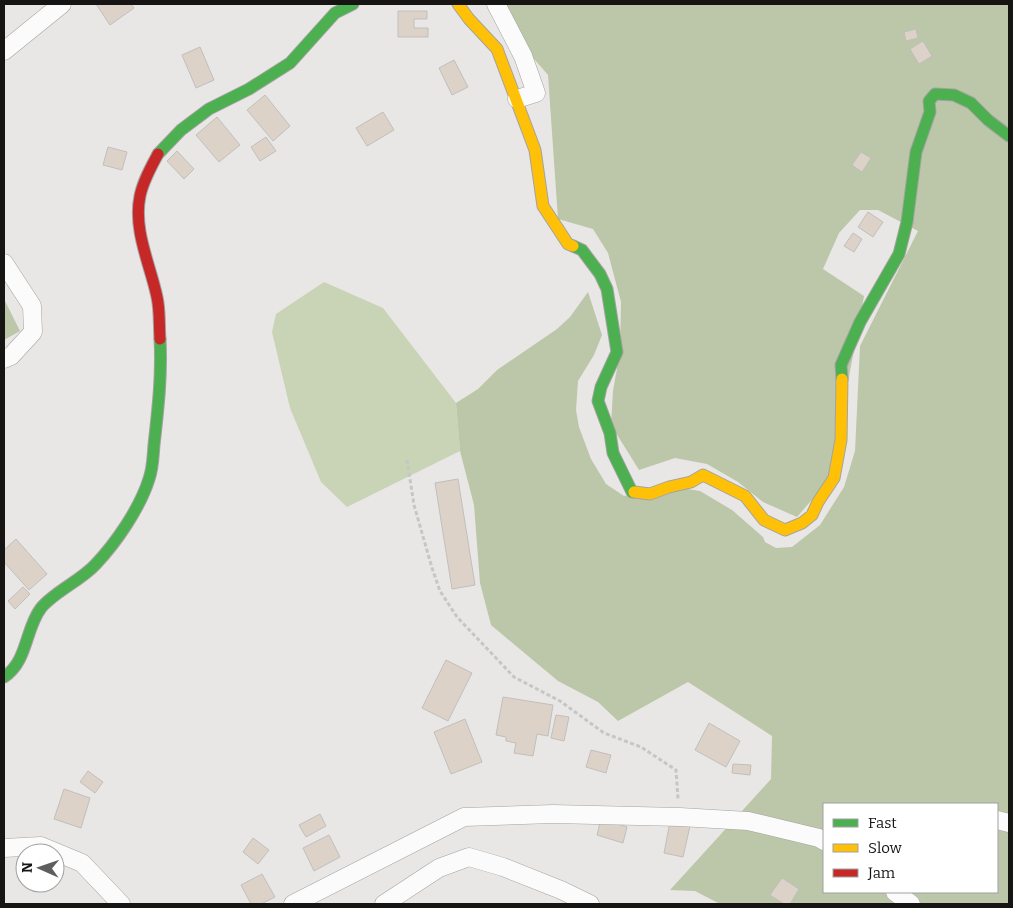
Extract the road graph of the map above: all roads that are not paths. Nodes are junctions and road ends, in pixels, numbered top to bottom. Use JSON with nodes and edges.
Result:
{"nodes":[{"id":1,"x":62,"y":4,"type":"edge"},
{"id":2,"x":352,"y":4,"type":"edge"},
{"id":3,"x":458,"y":4,"type":"edge"},
{"id":4,"x":496,"y":4,"type":"edge"},
{"id":5,"x":4,"y":51,"type":"edge"},
{"id":6,"x":517,"y":99,"type":"junction"},
{"id":7,"x":1009,"y":136,"type":"edge"},
{"id":8,"x":4,"y":263,"type":"edge"},
{"id":9,"x":4,"y":359,"type":"edge"},
{"id":10,"x":4,"y":677,"type":"edge"},
{"id":11,"x":823,"y":838,"type":"edge"},
{"id":12,"x":4,"y":848,"type":"edge"},
{"id":13,"x":896,"y":893,"type":"edge"},
{"id":14,"x":121,"y":904,"type":"edge"},
{"id":15,"x":293,"y":904,"type":"edge"},
{"id":16,"x":384,"y":904,"type":"edge"},
{"id":17,"x":590,"y":904,"type":"edge"},
{"id":18,"x":911,"y":904,"type":"edge"}],
"edges":[{"from":1,"to":5,"type":"street"},
{"from":2,"to":10,"type":"street"},
{"from":3,"to":6,"type":"street"},
{"from":4,"to":6,"type":"street"},
{"from":6,"to":7,"type":"street"},
{"from":8,"to":9,"type":"street"},
{"from":11,"to":15,"type":"street"},
{"from":12,"to":14,"type":"street"},
{"from":13,"to":18,"type":"street"},
{"from":16,"to":17,"type":"street"}]}
